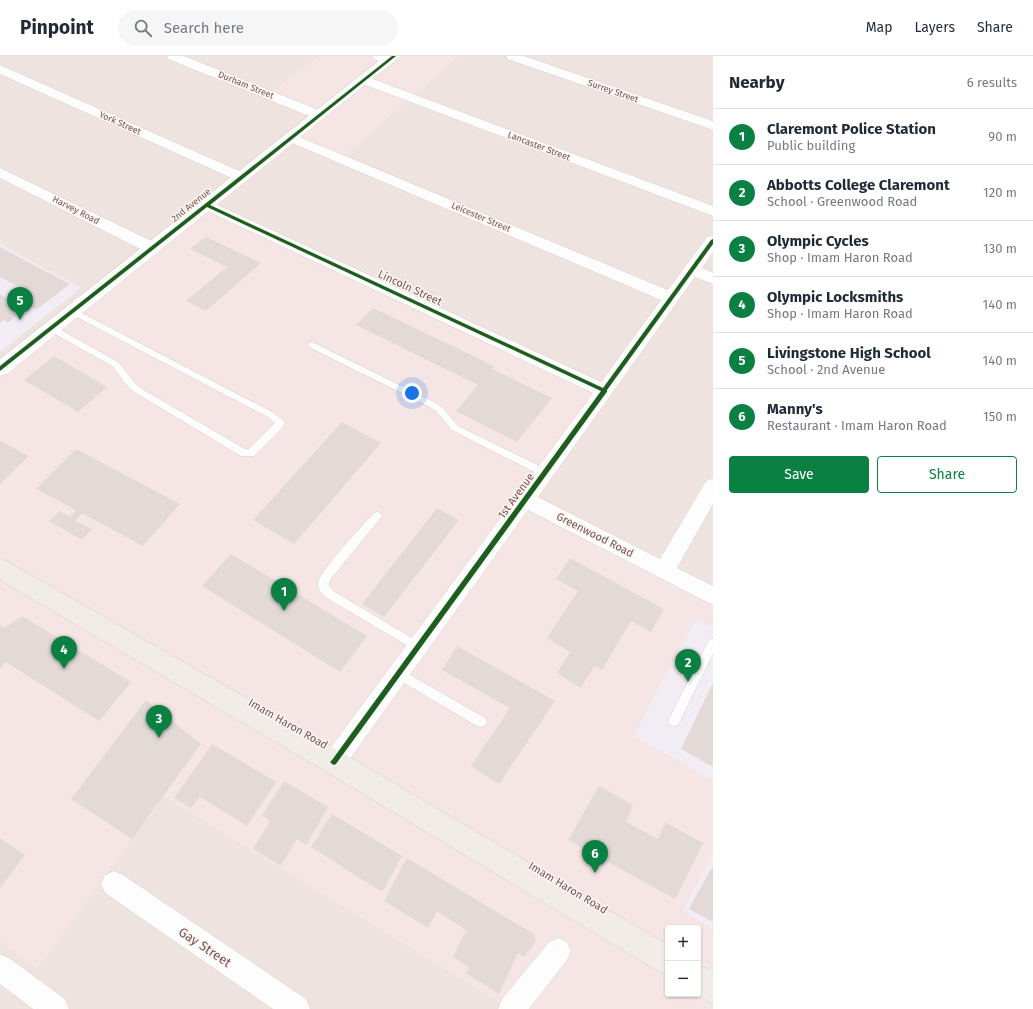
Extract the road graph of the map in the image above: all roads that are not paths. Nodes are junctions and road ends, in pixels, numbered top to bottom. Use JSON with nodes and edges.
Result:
{"nodes":[{"id":1,"x":172,"y":56,"type":"edge"},
{"id":2,"x":512,"y":56,"type":"edge"},
{"id":3,"x":387,"y":57,"type":"edge"},
{"id":4,"x":0,"y":69,"type":"edge"},
{"id":5,"x":365,"y":80,"type":"junction"},
{"id":6,"x":319,"y":115,"type":"junction"},
{"id":7,"x":713,"y":126,"type":"edge"},
{"id":8,"x":290,"y":138,"type":"junction"},
{"id":9,"x":0,"y":172,"type":"edge"},
{"id":10,"x":241,"y":177,"type":"junction"},
{"id":11,"x":206,"y":205,"type":"junction"},
{"id":12,"x":713,"y":211,"type":"edge"},
{"id":13,"x":713,"y":241,"type":"edge"},
{"id":14,"x":152,"y":248,"type":"junction"},
{"id":15,"x":692,"y":270,"type":"junction"},
{"id":16,"x":713,"y":279,"type":"edge"},
{"id":17,"x":672,"y":298,"type":"junction"},
{"id":18,"x":72,"y":311,"type":"junction"},
{"id":19,"x":51,"y":328,"type":"junction"},
{"id":20,"x":312,"y":345,"type":"dead end"},
{"id":21,"x":0,"y":369,"type":"edge"},
{"id":22,"x":605,"y":391,"type":"junction"},
{"id":23,"x":545,"y":473,"type":"junction"},
{"id":24,"x":713,"y":486,"type":"edge"},
{"id":25,"x":526,"y":500,"type":"junction"},
{"id":26,"x":377,"y":516,"type":"dead end"},
{"id":27,"x":0,"y":569,"type":"edge"},
{"id":28,"x":665,"y":570,"type":"junction"},
{"id":29,"x":713,"y":596,"type":"edge"},
{"id":30,"x":713,"y":643,"type":"edge"},
{"id":31,"x":418,"y":647,"type":"junction"},
{"id":32,"x":398,"y":673,"type":"junction"},
{"id":33,"x":674,"y":721,"type":"dead end"},
{"id":34,"x":480,"y":722,"type":"dead end"},
{"id":35,"x":334,"y":762,"type":"junction"},
{"id":36,"x":114,"y":884,"type":"dead end"},
{"id":37,"x":558,"y":951,"type":"dead end"},
{"id":38,"x":665,"y":959,"type":"edge"},
{"id":39,"x":0,"y":967,"type":"edge"},
{"id":40,"x":701,"y":981,"type":"edge"},
{"id":41,"x":713,"y":989,"type":"edge"},
{"id":42,"x":56,"y":1009,"type":"edge"},
{"id":43,"x":296,"y":1009,"type":"edge"},
{"id":44,"x":512,"y":1009,"type":"edge"}],
"edges":[{"from":1,"to":6,"type":"street","name":"Durham Street"},
{"from":2,"to":7,"type":"street","name":"Surrey Street"},
{"from":3,"to":5,"type":"street","name":"2nd Avenue"},
{"from":4,"to":10,"type":"street","name":"York Street"},
{"from":5,"to":6,"type":"street","name":"2nd Avenue"},
{"from":5,"to":12,"type":"street","name":"Lancaster Street"},
{"from":6,"to":8,"type":"street","name":"2nd Avenue"},
{"from":8,"to":10,"type":"street","name":"2nd Avenue"},
{"from":8,"to":17,"type":"street","name":"Leicester Street"},
{"from":9,"to":14,"type":"street","name":"Harvey Road"},
{"from":10,"to":11,"type":"street","name":"2nd Avenue"},
{"from":11,"to":14,"type":"street","name":"2nd Avenue"},
{"from":11,"to":22,"type":"street","name":"Lincoln Street"},
{"from":13,"to":15,"type":"street","name":"1st Avenue"},
{"from":14,"to":18,"type":"street","name":"2nd Avenue"},
{"from":15,"to":16,"type":"street"},
{"from":15,"to":17,"type":"street","name":"1st Avenue"},
{"from":17,"to":22,"type":"street","name":"1st Avenue"},
{"from":18,"to":19,"type":"street","name":"2nd Avenue"},
{"from":18,"to":19,"type":"lane"},
{"from":19,"to":21,"type":"street","name":"2nd Avenue"},
{"from":20,"to":23,"type":"lane"},
{"from":22,"to":23,"type":"street","name":"1st Avenue"},
{"from":23,"to":25,"type":"street","name":"1st Avenue"},
{"from":24,"to":28,"type":"street"},
{"from":25,"to":28,"type":"street","name":"Greenwood Road"},
{"from":25,"to":31,"type":"street","name":"1st Avenue"},
{"from":26,"to":31,"type":"lane"},
{"from":27,"to":35,"type":"main road","name":"Imam Haron Road"},
{"from":28,"to":29,"type":"street","name":"Greenwood Road"},
{"from":30,"to":33,"type":"lane"},
{"from":31,"to":32,"type":"street","name":"1st Avenue"},
{"from":32,"to":34,"type":"lane"},
{"from":32,"to":35,"type":"street","name":"1st Avenue"},
{"from":35,"to":38,"type":"main road","name":"Imam Haron Road"},
{"from":36,"to":43,"type":"street","name":"Gay Street"},
{"from":37,"to":44,"type":"street"},
{"from":39,"to":42,"type":"street"},
{"from":40,"to":41,"type":"main road"}]}
